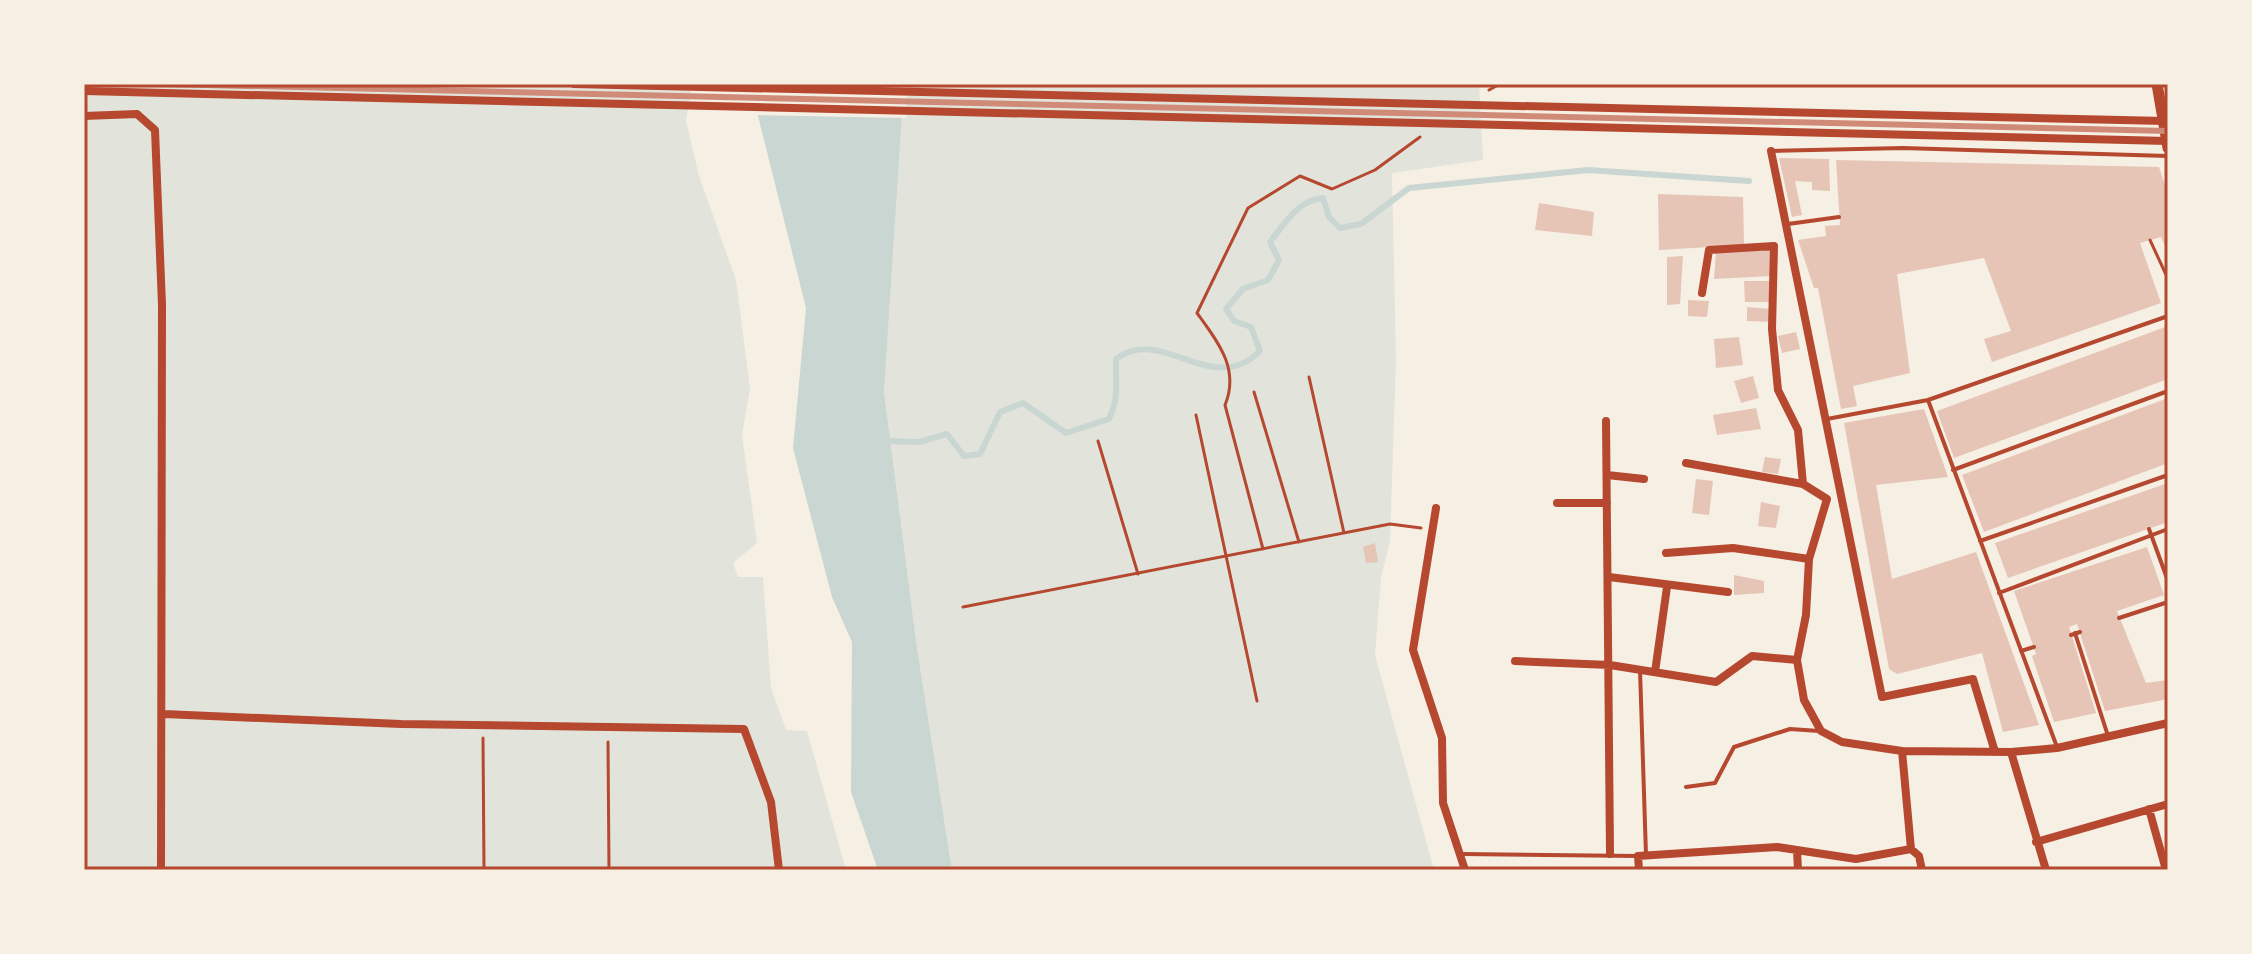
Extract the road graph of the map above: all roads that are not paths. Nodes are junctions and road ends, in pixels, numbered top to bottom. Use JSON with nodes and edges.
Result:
{"nodes":[{"id":1,"x":574,"y":84,"type":"edge"},
{"id":2,"x":2157,"y":84,"type":"edge"},
{"id":3,"x":84,"y":91,"type":"edge"},
{"id":4,"x":84,"y":116,"type":"edge"},
{"id":5,"x":2168,"y":121,"type":"edge"},
{"id":6,"x":2168,"y":141,"type":"edge"},
{"id":7,"x":2168,"y":148,"type":"edge"},
{"id":8,"x":1771,"y":151,"type":"joint"},
{"id":9,"x":2168,"y":156,"type":"edge"},
{"id":10,"x":1839,"y":217,"type":"dead end"},
{"id":11,"x":1786,"y":225,"type":"junction"},
{"id":12,"x":1702,"y":293,"type":"dead end"},
{"id":13,"x":2168,"y":316,"type":"edge"},
{"id":14,"x":2168,"y":391,"type":"edge"},
{"id":15,"x":1928,"y":400,"type":"junction"},
{"id":16,"x":1825,"y":419,"type":"junction"},
{"id":17,"x":1606,"y":421,"type":"dead end"},
{"id":18,"x":1686,"y":463,"type":"dead end"},
{"id":19,"x":1953,"y":470,"type":"junction"},
{"id":20,"x":1607,"y":475,"type":"junction"},
{"id":21,"x":2168,"y":475,"type":"edge"},
{"id":22,"x":1644,"y":479,"type":"dead end"},
{"id":23,"x":1803,"y":484,"type":"junction"},
{"id":24,"x":2133,"y":487,"type":"junction"},
{"id":25,"x":2136,"y":494,"type":"dead end"},
{"id":26,"x":1557,"y":503,"type":"dead end"},
{"id":27,"x":1607,"y":503,"type":"junction"},
{"id":28,"x":1436,"y":508,"type":"dead end"},
{"id":29,"x":2149,"y":529,"type":"dead end"},
{"id":30,"x":2168,"y":529,"type":"edge"},
{"id":31,"x":2151,"y":535,"type":"junction"},
{"id":32,"x":1980,"y":541,"type":"junction"},
{"id":33,"x":1666,"y":553,"type":"dead end"},
{"id":34,"x":1809,"y":559,"type":"junction"},
{"id":35,"x":1609,"y":577,"type":"junction"},
{"id":36,"x":2168,"y":581,"type":"edge"},
{"id":37,"x":1667,"y":587,"type":"junction"},
{"id":38,"x":1728,"y":592,"type":"dead end"},
{"id":39,"x":1999,"y":593,"type":"junction"},
{"id":40,"x":2168,"y":602,"type":"edge"},
{"id":41,"x":2119,"y":618,"type":"dead end"},
{"id":42,"x":2075,"y":633,"type":"dead end"},
{"id":43,"x":2034,"y":647,"type":"dead end"},
{"id":44,"x":2021,"y":651,"type":"junction"},
{"id":45,"x":1797,"y":660,"type":"junction"},
{"id":46,"x":1515,"y":661,"type":"dead end"},
{"id":47,"x":1610,"y":665,"type":"junction"},
{"id":48,"x":1640,"y":670,"type":"junction"},
{"id":49,"x":1655,"y":672,"type":"junction"},
{"id":50,"x":164,"y":714,"type":"junction"},
{"id":51,"x":2168,"y":723,"type":"edge"},
{"id":52,"x":1821,"y":731,"type":"junction"},
{"id":53,"x":2108,"y":736,"type":"junction"},
{"id":54,"x":2057,"y":748,"type":"junction"},
{"id":55,"x":1902,"y":751,"type":"junction"},
{"id":56,"x":1995,"y":752,"type":"junction"},
{"id":57,"x":2011,"y":752,"type":"junction"},
{"id":58,"x":1686,"y":787,"type":"dead end"},
{"id":59,"x":2168,"y":804,"type":"edge"},
{"id":60,"x":2149,"y":809,"type":"junction"},
{"id":61,"x":2036,"y":842,"type":"junction"},
{"id":62,"x":2163,"y":844,"type":"edge"},
{"id":63,"x":1911,"y":849,"type":"junction"},
{"id":64,"x":1797,"y":850,"type":"junction"},
{"id":65,"x":1459,"y":854,"type":"junction"},
{"id":66,"x":1610,"y":854,"type":"junction"},
{"id":67,"x":1642,"y":855,"type":"junction"},
{"id":68,"x":161,"y":870,"type":"edge"},
{"id":69,"x":779,"y":870,"type":"edge"},
{"id":70,"x":1465,"y":870,"type":"edge"},
{"id":71,"x":1639,"y":870,"type":"edge"},
{"id":72,"x":1798,"y":870,"type":"edge"},
{"id":73,"x":1922,"y":870,"type":"edge"},
{"id":74,"x":2046,"y":870,"type":"edge"},
{"id":75,"x":2166,"y":870,"type":"edge"}],
"edges":[{"from":1,"to":5,"type":"street"},
{"from":2,"to":7,"type":"street"},
{"from":3,"to":6,"type":"street"},
{"from":4,"to":50,"type":"street"},
{"from":8,"to":9,"type":"lane"},
{"from":8,"to":11,"type":"street"},
{"from":10,"to":11,"type":"lane"},
{"from":11,"to":16,"type":"street"},
{"from":12,"to":23,"type":"street"},
{"from":13,"to":15,"type":"lane"},
{"from":14,"to":19,"type":"lane"},
{"from":15,"to":16,"type":"lane"},
{"from":15,"to":19,"type":"lane"},
{"from":16,"to":56,"type":"street"},
{"from":17,"to":20,"type":"street"},
{"from":18,"to":23,"type":"street"},
{"from":19,"to":32,"type":"lane"},
{"from":20,"to":22,"type":"street"},
{"from":20,"to":27,"type":"street"},
{"from":21,"to":24,"type":"lane"},
{"from":23,"to":34,"type":"street"},
{"from":24,"to":25,"type":"lane"},
{"from":24,"to":32,"type":"lane"},
{"from":26,"to":27,"type":"street"},
{"from":27,"to":35,"type":"street"},
{"from":28,"to":65,"type":"street"},
{"from":29,"to":31,"type":"lane"},
{"from":30,"to":31,"type":"lane"},
{"from":31,"to":36,"type":"lane"},
{"from":31,"to":39,"type":"lane"},
{"from":32,"to":39,"type":"lane"},
{"from":33,"to":34,"type":"street"},
{"from":34,"to":45,"type":"street"},
{"from":35,"to":37,"type":"street"},
{"from":35,"to":47,"type":"street"},
{"from":37,"to":38,"type":"street"},
{"from":37,"to":49,"type":"street"},
{"from":39,"to":44,"type":"lane"},
{"from":40,"to":41,"type":"lane"},
{"from":42,"to":53,"type":"lane"},
{"from":43,"to":44,"type":"lane"},
{"from":44,"to":54,"type":"lane"},
{"from":45,"to":49,"type":"street"},
{"from":45,"to":52,"type":"street"},
{"from":46,"to":47,"type":"street"},
{"from":47,"to":48,"type":"street"},
{"from":47,"to":66,"type":"street"},
{"from":48,"to":49,"type":"street"},
{"from":48,"to":67,"type":"lane"},
{"from":50,"to":68,"type":"street"},
{"from":50,"to":69,"type":"street"},
{"from":51,"to":53,"type":"street"},
{"from":52,"to":55,"type":"street"},
{"from":52,"to":58,"type":"lane"},
{"from":53,"to":54,"type":"street"},
{"from":54,"to":57,"type":"street"},
{"from":55,"to":56,"type":"street"},
{"from":55,"to":63,"type":"street"},
{"from":56,"to":57,"type":"street"},
{"from":57,"to":61,"type":"street"},
{"from":59,"to":60,"type":"street"},
{"from":60,"to":61,"type":"street"},
{"from":60,"to":62,"type":"street"},
{"from":61,"to":74,"type":"street"},
{"from":62,"to":75,"type":"street"},
{"from":63,"to":64,"type":"street"},
{"from":63,"to":73,"type":"street"},
{"from":64,"to":67,"type":"street"},
{"from":64,"to":72,"type":"street"},
{"from":65,"to":66,"type":"lane"},
{"from":65,"to":70,"type":"street"},
{"from":66,"to":67,"type":"lane"},
{"from":67,"to":71,"type":"street"}]}
